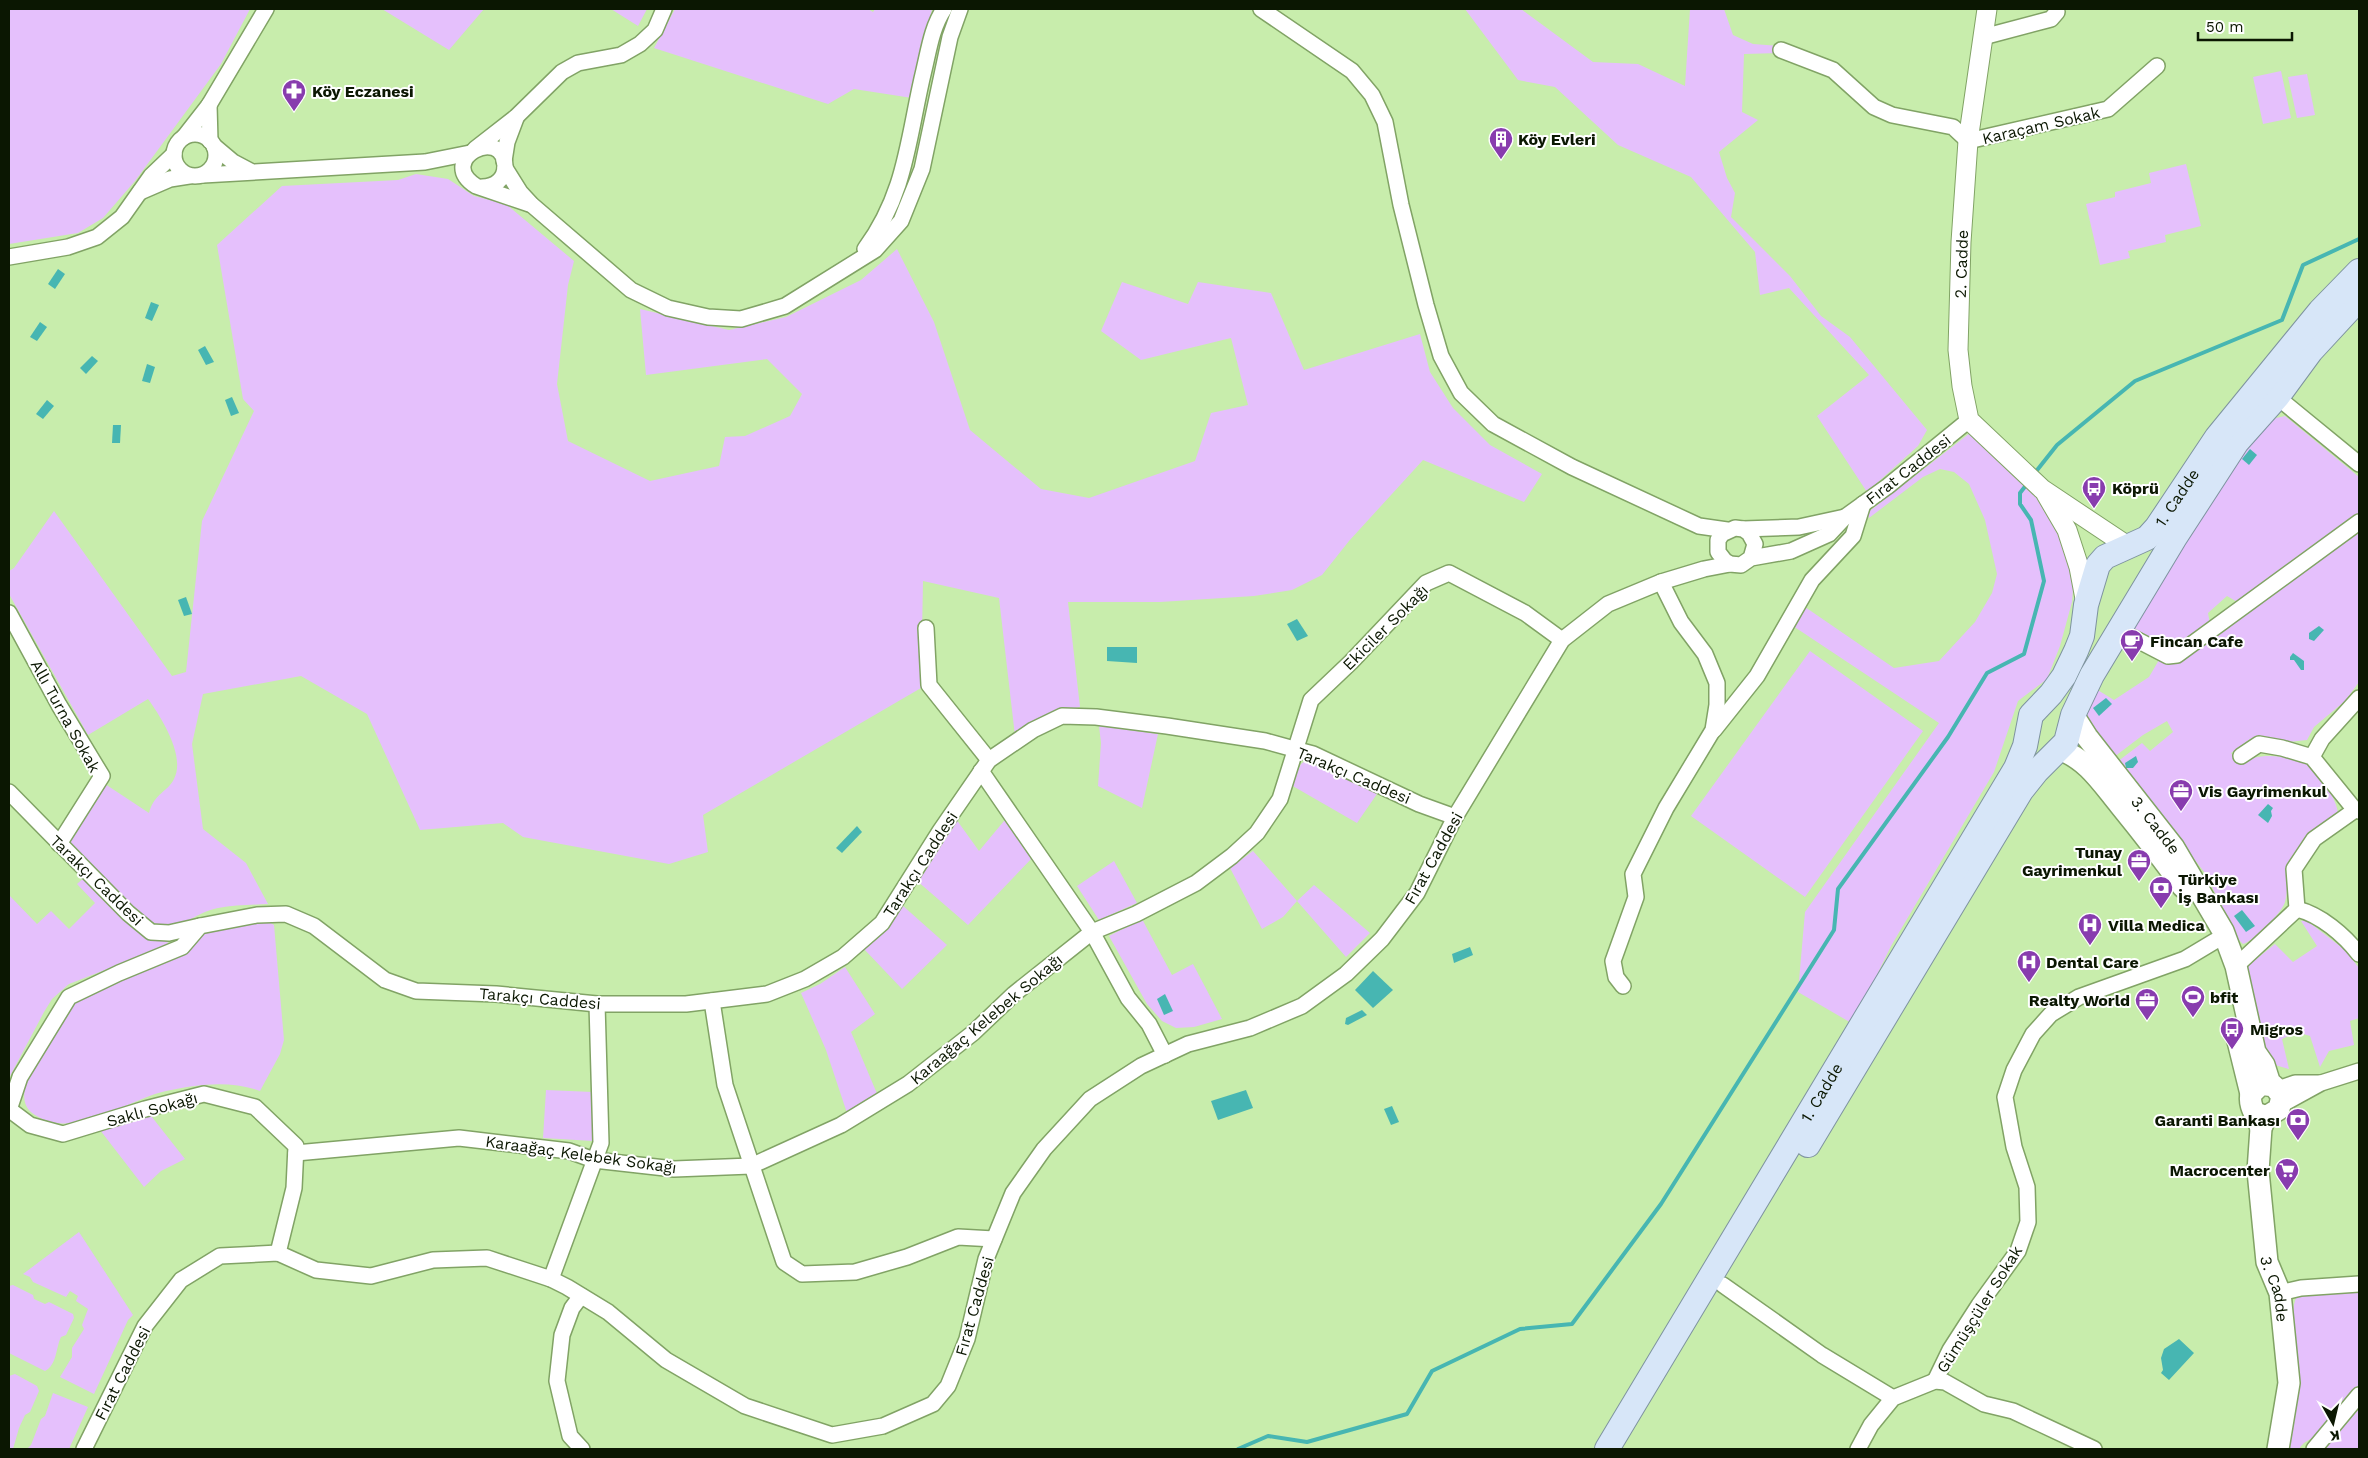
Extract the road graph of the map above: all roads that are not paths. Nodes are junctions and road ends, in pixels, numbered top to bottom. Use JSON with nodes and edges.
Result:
{"nodes":[{"id":1,"x":266,"y":9,"type":"edge"},
{"id":2,"x":664,"y":9,"type":"edge"},
{"id":3,"x":944,"y":9,"type":"edge"},
{"id":4,"x":960,"y":9,"type":"edge"},
{"id":5,"x":1261,"y":9,"type":"edge"},
{"id":6,"x":1987,"y":9,"type":"edge"},
{"id":7,"x":2057,"y":12,"type":"dead end"},
{"id":8,"x":1983,"y":37,"type":"junction"},
{"id":9,"x":1781,"y":50,"type":"dead end"},
{"id":10,"x":2157,"y":66,"type":"dead end"},
{"id":11,"x":209,"y":105,"type":"junction"},
{"id":12,"x":516,"y":117,"type":"junction"},
{"id":13,"x":184,"y":137,"type":"junction"},
{"id":14,"x":1968,"y":141,"type":"junction"},
{"id":15,"x":212,"y":143,"type":"junction"},
{"id":16,"x":472,"y":151,"type":"junction"},
{"id":17,"x":174,"y":154,"type":"junction"},
{"id":18,"x":424,"y":162,"type":"junction"},
{"id":19,"x":504,"y":164,"type":"junction"},
{"id":20,"x":251,"y":171,"type":"junction"},
{"id":21,"x":196,"y":175,"type":"junction"},
{"id":22,"x":466,"y":177,"type":"junction"},
{"id":23,"x":482,"y":187,"type":"junction"},
{"id":24,"x":139,"y":192,"type":"junction"},
{"id":25,"x":532,"y":205,"type":"junction"},
{"id":26,"x":9,"y":257,"type":"edge"},
{"id":27,"x":856,"y":260,"type":"junction"},
{"id":28,"x":2359,"y":271,"type":"edge"},
{"id":29,"x":2359,"y":299,"type":"edge"},
{"id":30,"x":2269,"y":390,"type":"junction"},
{"id":31,"x":1970,"y":420,"type":"junction"},
{"id":32,"x":2359,"y":464,"type":"edge"},
{"id":33,"x":2033,"y":480,"type":"junction"},
{"id":34,"x":1864,"y":504,"type":"junction"},
{"id":35,"x":1845,"y":517,"type":"junction"},
{"id":36,"x":2359,"y":522,"type":"edge"},
{"id":37,"x":1699,"y":526,"type":"junction"},
{"id":38,"x":1743,"y":528,"type":"junction"},
{"id":39,"x":1727,"y":530,"type":"junction"},
{"id":40,"x":2128,"y":547,"type":"junction"},
{"id":41,"x":1718,"y":549,"type":"junction"},
{"id":42,"x":1751,"y":558,"type":"junction"},
{"id":43,"x":1730,"y":564,"type":"junction"},
{"id":44,"x":1704,"y":569,"type":"junction"},
{"id":45,"x":1662,"y":582,"type":"junction"},
{"id":46,"x":2144,"y":589,"type":"junction"},
{"id":47,"x":2086,"y":605,"type":"junction"},
{"id":48,"x":9,"y":613,"type":"edge"},
{"id":49,"x":926,"y":628,"type":"dead end"},
{"id":50,"x":2120,"y":630,"type":"junction"},
{"id":51,"x":1562,"y":640,"type":"junction"},
{"id":52,"x":2359,"y":698,"type":"edge"},
{"id":53,"x":2073,"y":715,"type":"junction"},
{"id":54,"x":1714,"y":730,"type":"junction"},
{"id":55,"x":2028,"y":730,"type":"junction"},
{"id":56,"x":1294,"y":749,"type":"junction"},
{"id":57,"x":2060,"y":749,"type":"junction"},
{"id":58,"x":2241,"y":756,"type":"dead end"},
{"id":59,"x":2312,"y":757,"type":"junction"},
{"id":60,"x":985,"y":766,"type":"junction"},
{"id":61,"x":9,"y":792,"type":"edge"},
{"id":62,"x":2357,"y":811,"type":"edge"},
{"id":63,"x":1454,"y":818,"type":"junction"},
{"id":64,"x":59,"y":844,"type":"junction"},
{"id":65,"x":2297,"y":909,"type":"junction"},
{"id":66,"x":200,"y":926,"type":"junction"},
{"id":67,"x":1092,"y":932,"type":"junction"},
{"id":68,"x":2215,"y":941,"type":"junction"},
{"id":69,"x":2359,"y":954,"type":"edge"},
{"id":70,"x":2236,"y":966,"type":"junction"},
{"id":71,"x":1623,"y":986,"type":"dead end"},
{"id":72,"x":712,"y":1001,"type":"junction"},
{"id":73,"x":597,"y":1004,"type":"junction"},
{"id":74,"x":1165,"y":1055,"type":"junction"},
{"id":75,"x":2359,"y":1071,"type":"edge"},
{"id":76,"x":2266,"y":1104,"type":"junction"},
{"id":77,"x":9,"y":1110,"type":"edge"},
{"id":78,"x":296,"y":1153,"type":"junction"},
{"id":79,"x":594,"y":1160,"type":"junction"},
{"id":80,"x":751,"y":1166,"type":"junction"},
{"id":81,"x":994,"y":1240,"type":"junction"},
{"id":82,"x":278,"y":1253,"type":"junction"},
{"id":83,"x":551,"y":1279,"type":"junction"},
{"id":84,"x":2359,"y":1284,"type":"edge"},
{"id":85,"x":1723,"y":1285,"type":"junction"},
{"id":86,"x":2280,"y":1293,"type":"junction"},
{"id":87,"x":582,"y":1296,"type":"junction"},
{"id":88,"x":1935,"y":1381,"type":"junction"},
{"id":89,"x":2359,"y":1394,"type":"edge"},
{"id":90,"x":1893,"y":1398,"type":"junction"},
{"id":91,"x":84,"y":1449,"type":"edge"},
{"id":92,"x":582,"y":1449,"type":"edge"},
{"id":93,"x":1606,"y":1449,"type":"edge"},
{"id":94,"x":1621,"y":1449,"type":"edge"},
{"id":95,"x":1858,"y":1449,"type":"edge"},
{"id":96,"x":2094,"y":1449,"type":"edge"},
{"id":97,"x":2278,"y":1449,"type":"edge"},
{"id":98,"x":2314,"y":1449,"type":"edge"}],
"edges":[{"from":1,"to":11,"type":"street"},
{"from":2,"to":12,"type":"street"},
{"from":3,"to":27,"type":"street"},
{"from":4,"to":27,"type":"street"},
{"from":5,"to":37,"type":"street"},
{"from":6,"to":8,"type":"street","name":"2. Cadde"},
{"from":7,"to":8,"type":"street"},
{"from":8,"to":14,"type":"street","name":"2. Cadde"},
{"from":9,"to":14,"type":"street"},
{"from":10,"to":14,"type":"street","name":"Karaçam Sokak"},
{"from":11,"to":13,"type":"street"},
{"from":11,"to":15,"type":"street"},
{"from":12,"to":16,"type":"street"},
{"from":12,"to":19,"type":"street"},
{"from":13,"to":15,"type":"street"},
{"from":13,"to":17,"type":"street"},
{"from":14,"to":31,"type":"street","name":"2. Cadde"},
{"from":15,"to":20,"type":"street"},
{"from":15,"to":21,"type":"street"},
{"from":16,"to":18,"type":"street"},
{"from":16,"to":19,"type":"street"},
{"from":16,"to":22,"type":"street"},
{"from":17,"to":21,"type":"street"},
{"from":17,"to":24,"type":"street"},
{"from":18,"to":20,"type":"street"},
{"from":18,"to":22,"type":"street"},
{"from":19,"to":23,"type":"street"},
{"from":19,"to":25,"type":"street"},
{"from":20,"to":21,"type":"street"},
{"from":21,"to":24,"type":"street"},
{"from":22,"to":23,"type":"street"},
{"from":23,"to":25,"type":"street"},
{"from":24,"to":26,"type":"street"},
{"from":25,"to":27,"type":"street"},
{"from":28,"to":30,"type":"main road","name":"1. Cadde"},
{"from":29,"to":30,"type":"main road","name":"1. Cadde"},
{"from":30,"to":32,"type":"street"},
{"from":30,"to":40,"type":"main road","name":"1. Cadde"},
{"from":30,"to":46,"type":"main road","name":"1. Cadde"},
{"from":31,"to":33,"type":"street"},
{"from":31,"to":34,"type":"street","name":"Fırat Caddesi"},
{"from":33,"to":40,"type":"street"},
{"from":33,"to":47,"type":"street"},
{"from":34,"to":35,"type":"street","name":"Fırat Caddesi"},
{"from":34,"to":54,"type":"street"},
{"from":35,"to":38,"type":"street","name":"Fırat Caddesi"},
{"from":35,"to":42,"type":"street","name":"Fırat Caddesi"},
{"from":36,"to":50,"type":"street"},
{"from":37,"to":39,"type":"street"},
{"from":37,"to":41,"type":"street"},
{"from":38,"to":39,"type":"street"},
{"from":38,"to":42,"type":"street"},
{"from":39,"to":41,"type":"street"},
{"from":40,"to":46,"type":"main road"},
{"from":40,"to":47,"type":"main road","name":"1. Cadde"},
{"from":41,"to":43,"type":"street"},
{"from":41,"to":44,"type":"street"},
{"from":42,"to":43,"type":"street"},
{"from":43,"to":44,"type":"street","name":"Fırat Caddesi"},
{"from":44,"to":45,"type":"street","name":"Fırat Caddesi"},
{"from":45,"to":51,"type":"street","name":"Fırat Caddesi"},
{"from":45,"to":54,"type":"street"},
{"from":46,"to":50,"type":"main road","name":"1. Cadde"},
{"from":47,"to":55,"type":"main road","name":"1. Cadde"},
{"from":48,"to":64,"type":"street","name":"Allı Turna Sokak"},
{"from":49,"to":60,"type":"street"},
{"from":50,"to":53,"type":"main road","name":"1. Cadde"},
{"from":51,"to":56,"type":"street","name":"Ekiciler Sokağı"},
{"from":51,"to":63,"type":"street","name":"Fırat Caddesi"},
{"from":52,"to":59,"type":"street"},
{"from":53,"to":57,"type":"main road","name":"1. Cadde"},
{"from":53,"to":70,"type":"main road","name":"3. Cadde"},
{"from":54,"to":71,"type":"street"},
{"from":55,"to":57,"type":"main road"},
{"from":55,"to":93,"type":"main road","name":"1. Cadde"},
{"from":56,"to":60,"type":"street","name":"Tarakçı Caddesi"},
{"from":56,"to":63,"type":"street","name":"Tarakçı Caddesi"},
{"from":56,"to":67,"type":"street","name":"Karaağaç Kelebek Sokağı"},
{"from":57,"to":68,"type":"main road","name":"3. Cadde"},
{"from":57,"to":85,"type":"main road","name":"1. Cadde"},
{"from":58,"to":59,"type":"street"},
{"from":59,"to":62,"type":"street"},
{"from":60,"to":67,"type":"street"},
{"from":60,"to":72,"type":"street","name":"Tarakçı Caddesi"},
{"from":61,"to":64,"type":"street","name":"Tarakçı Caddesi"},
{"from":62,"to":65,"type":"street"},
{"from":63,"to":74,"type":"street","name":"Fırat Caddesi"},
{"from":64,"to":66,"type":"street","name":"Tarakçı Caddesi"},
{"from":65,"to":69,"type":"street"},
{"from":65,"to":70,"type":"street"},
{"from":66,"to":73,"type":"street","name":"Tarakçı Caddesi"},
{"from":66,"to":77,"type":"street"},
{"from":67,"to":74,"type":"street"},
{"from":67,"to":80,"type":"street","name":"Karaağaç Kelebek Sokağı"},
{"from":68,"to":76,"type":"main road","name":"3. Cadde"},
{"from":68,"to":88,"type":"street","name":"Gümüşçüler Sokak"},
{"from":70,"to":76,"type":"main road","name":"3. Cadde"},
{"from":72,"to":73,"type":"street","name":"Tarakçı Caddesi"},
{"from":72,"to":80,"type":"street"},
{"from":73,"to":79,"type":"street"},
{"from":74,"to":81,"type":"street","name":"Fırat Caddesi"},
{"from":75,"to":76,"type":"street"},
{"from":76,"to":86,"type":"main road","name":"3. Cadde"},
{"from":77,"to":78,"type":"street","name":"Saklı Sokağı"},
{"from":78,"to":79,"type":"street","name":"Karaağaç Kelebek Sokağı"},
{"from":78,"to":82,"type":"street"},
{"from":79,"to":80,"type":"street","name":"Karaağaç Kelebek Sokağı"},
{"from":79,"to":83,"type":"street"},
{"from":80,"to":81,"type":"street"},
{"from":81,"to":87,"type":"street","name":"Fırat Caddesi"},
{"from":82,"to":83,"type":"street","name":"Fırat Caddesi"},
{"from":82,"to":91,"type":"street","name":"Fırat Caddesi"},
{"from":83,"to":87,"type":"street","name":"Fırat Caddesi"},
{"from":84,"to":86,"type":"street"},
{"from":85,"to":90,"type":"street"},
{"from":85,"to":94,"type":"main road","name":"1. Cadde"},
{"from":86,"to":97,"type":"main road","name":"3. Cadde"},
{"from":87,"to":92,"type":"street"},
{"from":88,"to":90,"type":"street"},
{"from":88,"to":96,"type":"street"},
{"from":89,"to":98,"type":"street"},
{"from":90,"to":95,"type":"street"}]}
